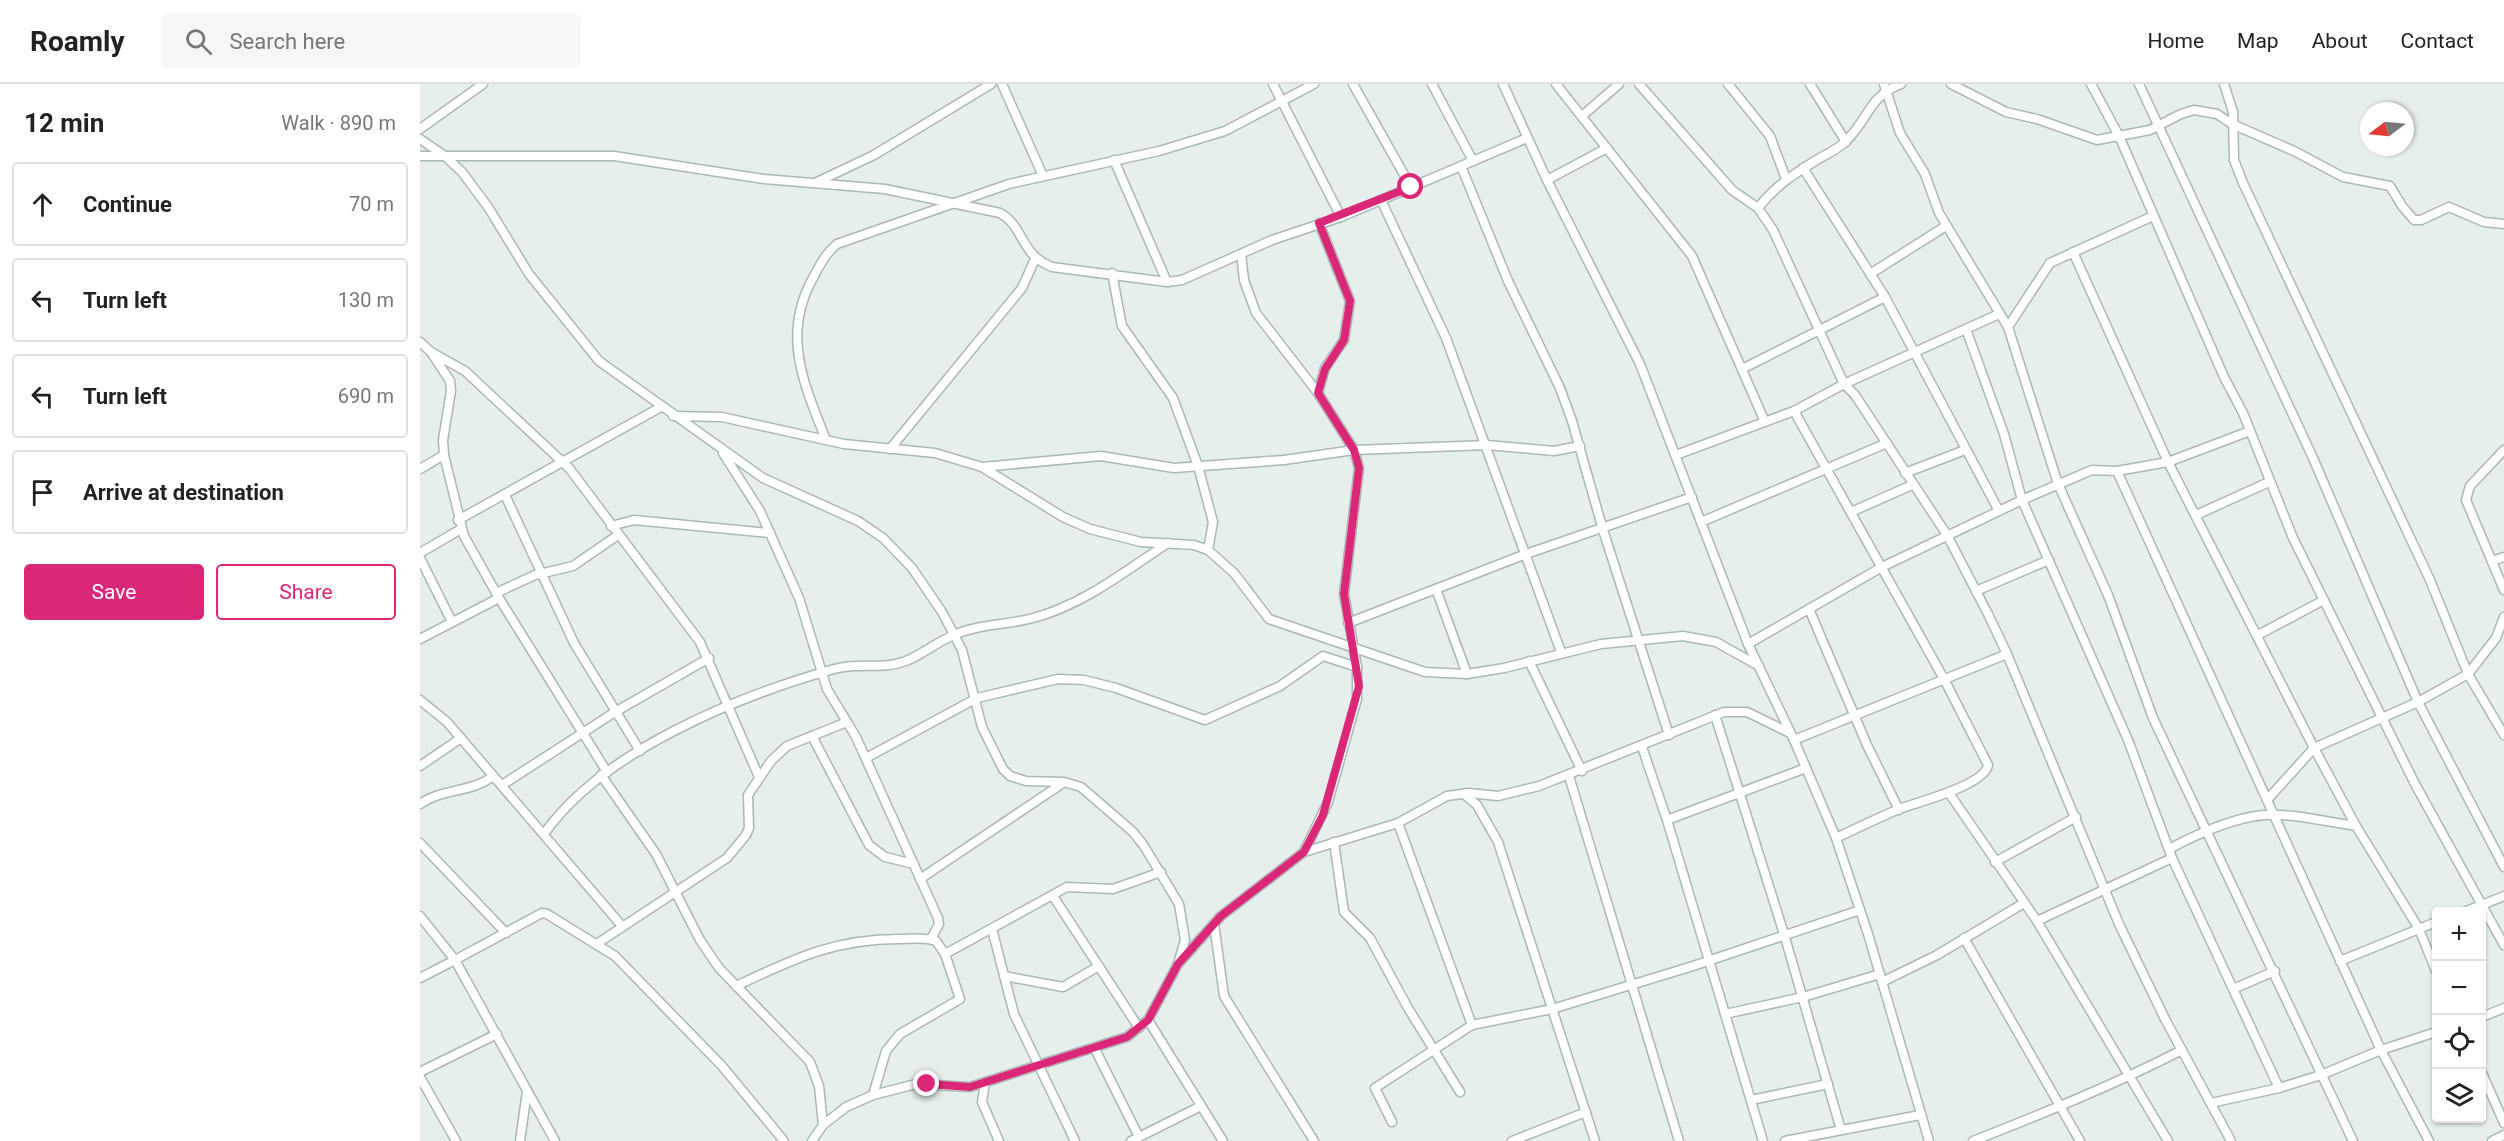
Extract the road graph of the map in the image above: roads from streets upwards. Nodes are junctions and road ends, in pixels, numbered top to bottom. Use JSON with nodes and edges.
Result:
{"nodes":[{"id":1,"x":483,"y":84,"type":"edge"},
{"id":2,"x":991,"y":84,"type":"edge"},
{"id":3,"x":1002,"y":84,"type":"edge"},
{"id":4,"x":1272,"y":84,"type":"edge"},
{"id":5,"x":1314,"y":84,"type":"edge"},
{"id":6,"x":1353,"y":84,"type":"edge"},
{"id":7,"x":1432,"y":84,"type":"edge"},
{"id":8,"x":1503,"y":84,"type":"edge"},
{"id":9,"x":1556,"y":84,"type":"edge"},
{"id":10,"x":1618,"y":84,"type":"edge"},
{"id":11,"x":1638,"y":84,"type":"edge"},
{"id":12,"x":1728,"y":84,"type":"edge"},
{"id":13,"x":1810,"y":84,"type":"edge"},
{"id":14,"x":1900,"y":84,"type":"edge"},
{"id":15,"x":1951,"y":84,"type":"edge"},
{"id":16,"x":2091,"y":84,"type":"edge"},
{"id":17,"x":2139,"y":84,"type":"edge"},
{"id":18,"x":2224,"y":84,"type":"edge"},
{"id":19,"x":1886,"y":87,"type":"edge"},
{"id":20,"x":1283,"y":103,"type":"junction"},
{"id":21,"x":1581,"y":116,"type":"junction"},
{"id":22,"x":2232,"y":124,"type":"junction"},
{"id":23,"x":2160,"y":125,"type":"junction"},
{"id":24,"x":420,"y":129,"type":"edge"},
{"id":25,"x":2119,"y":136,"type":"junction"},
{"id":26,"x":1527,"y":138,"type":"junction"},
{"id":27,"x":420,"y":139,"type":"edge"},
{"id":28,"x":1846,"y":142,"type":"junction"},
{"id":29,"x":1607,"y":148,"type":"junction"},
{"id":30,"x":420,"y":156,"type":"edge"},
{"id":31,"x":445,"y":156,"type":"junction"},
{"id":32,"x":1114,"y":160,"type":"junction"},
{"id":33,"x":1473,"y":161,"type":"junction"},
{"id":34,"x":1461,"y":166,"type":"junction"},
{"id":35,"x":1803,"y":168,"type":"junction"},
{"id":36,"x":1043,"y":176,"type":"junction"},
{"id":37,"x":1786,"y":179,"type":"junction"},
{"id":38,"x":1547,"y":180,"type":"junction"},
{"id":39,"x":814,"y":183,"type":"junction"},
{"id":40,"x":1411,"y":187,"type":"junction"},
{"id":41,"x":1381,"y":200,"type":"junction"},
{"id":42,"x":953,"y":204,"type":"junction"},
{"id":43,"x":1758,"y":208,"type":"junction"},
{"id":44,"x":2152,"y":216,"type":"junction"},
{"id":45,"x":1341,"y":217,"type":"junction"},
{"id":46,"x":1319,"y":223,"type":"junction"},
{"id":47,"x":2504,"y":224,"type":"edge"},
{"id":48,"x":1946,"y":226,"type":"junction"},
{"id":49,"x":2073,"y":252,"type":"junction"},
{"id":50,"x":1241,"y":254,"type":"junction"},
{"id":51,"x":1035,"y":259,"type":"junction"},
{"id":52,"x":1112,"y":273,"type":"junction"},
{"id":53,"x":1870,"y":274,"type":"junction"},
{"id":54,"x":1167,"y":282,"type":"junction"},
{"id":55,"x":1885,"y":297,"type":"junction"},
{"id":56,"x":1999,"y":314,"type":"junction"},
{"id":57,"x":2007,"y":327,"type":"junction"},
{"id":58,"x":1966,"y":329,"type":"junction"},
{"id":59,"x":1818,"y":331,"type":"junction"},
{"id":60,"x":420,"y":342,"type":"edge"},
{"id":61,"x":430,"y":352,"type":"junction"},
{"id":62,"x":1914,"y":352,"type":"junction"},
{"id":63,"x":1742,"y":369,"type":"junction"},
{"id":64,"x":1844,"y":384,"type":"junction"},
{"id":65,"x":1318,"y":393,"type":"junction"},
{"id":66,"x":661,"y":407,"type":"junction"},
{"id":67,"x":1794,"y":411,"type":"junction"},
{"id":68,"x":672,"y":416,"type":"junction"},
{"id":69,"x":1765,"y":422,"type":"junction"},
{"id":70,"x":2250,"y":431,"type":"junction"},
{"id":71,"x":825,"y":440,"type":"junction"},
{"id":72,"x":1887,"y":443,"type":"junction"},
{"id":73,"x":1487,"y":444,"type":"junction"},
{"id":74,"x":1580,"y":446,"type":"junction"},
{"id":75,"x":719,"y":448,"type":"junction"},
{"id":76,"x":890,"y":449,"type":"junction"},
{"id":77,"x":1354,"y":450,"type":"junction"},
{"id":78,"x":1965,"y":450,"type":"junction"},
{"id":79,"x":2504,"y":450,"type":"edge"},
{"id":80,"x":444,"y":455,"type":"junction"},
{"id":81,"x":1676,"y":455,"type":"junction"},
{"id":82,"x":563,"y":462,"type":"junction"},
{"id":83,"x":2168,"y":462,"type":"junction"},
{"id":84,"x":1198,"y":466,"type":"junction"},
{"id":85,"x":982,"y":467,"type":"junction"},
{"id":86,"x":1827,"y":468,"type":"junction"},
{"id":87,"x":420,"y":469,"type":"edge"},
{"id":88,"x":2117,"y":471,"type":"junction"},
{"id":89,"x":1905,"y":473,"type":"junction"},
{"id":90,"x":2269,"y":482,"type":"junction"},
{"id":91,"x":2058,"y":484,"type":"junction"},
{"id":92,"x":1912,"y":485,"type":"junction"},
{"id":93,"x":505,"y":495,"type":"junction"},
{"id":94,"x":1692,"y":497,"type":"junction"},
{"id":95,"x":2022,"y":500,"type":"junction"},
{"id":96,"x":1999,"y":511,"type":"junction"},
{"id":97,"x":1851,"y":512,"type":"junction"},
{"id":98,"x":2196,"y":515,"type":"junction"},
{"id":99,"x":1701,"y":522,"type":"junction"},
{"id":100,"x":459,"y":525,"type":"junction"},
{"id":101,"x":611,"y":526,"type":"junction"},
{"id":102,"x":1603,"y":530,"type":"junction"},
{"id":103,"x":770,"y":533,"type":"junction"},
{"id":104,"x":618,"y":535,"type":"junction"},
{"id":105,"x":1947,"y":535,"type":"junction"},
{"id":106,"x":1168,"y":543,"type":"junction"},
{"id":107,"x":1208,"y":550,"type":"junction"},
{"id":108,"x":420,"y":553,"type":"edge"},
{"id":109,"x":1526,"y":554,"type":"junction"},
{"id":110,"x":2504,"y":557,"type":"edge"},
{"id":111,"x":420,"y":558,"type":"edge"},
{"id":112,"x":2049,"y":560,"type":"junction"},
{"id":113,"x":2492,"y":561,"type":"junction"},
{"id":114,"x":1882,"y":567,"type":"junction"},
{"id":115,"x":542,"y":573,"type":"junction"},
{"id":116,"x":1436,"y":589,"type":"junction"},
{"id":117,"x":2504,"y":590,"type":"edge"},
{"id":118,"x":1976,"y":591,"type":"junction"},
{"id":119,"x":497,"y":596,"type":"junction"},
{"id":120,"x":2324,"y":600,"type":"junction"},
{"id":121,"x":1809,"y":609,"type":"junction"},
{"id":122,"x":2504,"y":617,"type":"edge"},
{"id":123,"x":452,"y":622,"type":"junction"},
{"id":124,"x":1348,"y":623,"type":"junction"},
{"id":125,"x":954,"y":634,"type":"junction"},
{"id":126,"x":2258,"y":635,"type":"junction"},
{"id":127,"x":420,"y":639,"type":"edge"},
{"id":128,"x":1639,"y":639,"type":"junction"},
{"id":129,"x":1748,"y":644,"type":"junction"},
{"id":130,"x":1352,"y":647,"type":"junction"},
{"id":131,"x":1561,"y":652,"type":"junction"},
{"id":132,"x":2007,"y":654,"type":"junction"},
{"id":133,"x":709,"y":658,"type":"junction"},
{"id":134,"x":1529,"y":661,"type":"junction"},
{"id":135,"x":1759,"y":666,"type":"junction"},
{"id":136,"x":1357,"y":667,"type":"junction"},
{"id":137,"x":820,"y":673,"type":"junction"},
{"id":138,"x":1467,"y":674,"type":"junction"},
{"id":139,"x":2468,"y":674,"type":"junction"},
{"id":140,"x":1944,"y":679,"type":"junction"},
{"id":141,"x":977,"y":698,"type":"junction"},
{"id":142,"x":420,"y":700,"type":"edge"},
{"id":143,"x":2418,"y":702,"type":"junction"},
{"id":144,"x":730,"y":706,"type":"junction"},
{"id":145,"x":615,"y":712,"type":"junction"},
{"id":146,"x":1854,"y":714,"type":"junction"},
{"id":147,"x":1715,"y":715,"type":"junction"},
{"id":148,"x":2381,"y":717,"type":"junction"},
{"id":149,"x":847,"y":722,"type":"junction"},
{"id":150,"x":582,"y":733,"type":"junction"},
{"id":151,"x":1669,"y":735,"type":"junction"},
{"id":152,"x":2504,"y":735,"type":"edge"},
{"id":153,"x":812,"y":736,"type":"junction"},
{"id":154,"x":1793,"y":736,"type":"junction"},
{"id":155,"x":461,"y":738,"type":"junction"},
{"id":156,"x":1641,"y":747,"type":"junction"},
{"id":157,"x":2314,"y":748,"type":"junction"},
{"id":158,"x":640,"y":752,"type":"junction"},
{"id":159,"x":866,"y":758,"type":"junction"},
{"id":160,"x":420,"y":766,"type":"edge"},
{"id":161,"x":1806,"y":768,"type":"junction"},
{"id":162,"x":1582,"y":771,"type":"junction"},
{"id":163,"x":604,"y":774,"type":"junction"},
{"id":164,"x":493,"y":776,"type":"junction"},
{"id":165,"x":1569,"y":776,"type":"junction"},
{"id":166,"x":759,"y":777,"type":"junction"},
{"id":167,"x":1064,"y":782,"type":"junction"},
{"id":168,"x":502,"y":785,"type":"junction"},
{"id":169,"x":1739,"y":793,"type":"junction"},
{"id":170,"x":1949,"y":793,"type":"junction"},
{"id":171,"x":1464,"y":794,"type":"junction"},
{"id":172,"x":2267,"y":800,"type":"junction"},
{"id":173,"x":421,"y":801,"type":"edge"},
{"id":174,"x":1899,"y":810,"type":"junction"},
{"id":175,"x":2274,"y":815,"type":"junction"},
{"id":176,"x":2076,"y":817,"type":"junction"},
{"id":177,"x":1667,"y":820,"type":"junction"},
{"id":178,"x":1398,"y":823,"type":"junction"},
{"id":179,"x":2356,"y":826,"type":"junction"},
{"id":180,"x":2207,"y":831,"type":"junction"},
{"id":181,"x":544,"y":834,"type":"junction"},
{"id":182,"x":1836,"y":837,"type":"junction"},
{"id":183,"x":1334,"y":842,"type":"junction"},
{"id":184,"x":420,"y":843,"type":"edge"},
{"id":185,"x":2169,"y":849,"type":"junction"},
{"id":186,"x":1304,"y":852,"type":"junction"},
{"id":187,"x":2172,"y":858,"type":"junction"},
{"id":188,"x":1995,"y":862,"type":"junction"},
{"id":189,"x":914,"y":864,"type":"junction"},
{"id":190,"x":2504,"y":867,"type":"edge"},
{"id":191,"x":1161,"y":873,"type":"junction"},
{"id":192,"x":920,"y":879,"type":"junction"},
{"id":193,"x":676,"y":889,"type":"junction"},
{"id":194,"x":2104,"y":891,"type":"junction"},
{"id":195,"x":1053,"y":896,"type":"junction"},
{"id":196,"x":2504,"y":896,"type":"edge"},
{"id":197,"x":2024,"y":903,"type":"junction"},
{"id":198,"x":2484,"y":904,"type":"junction"},
{"id":199,"x":2476,"y":907,"type":"edge"},
{"id":200,"x":1860,"y":910,"type":"junction"},
{"id":201,"x":420,"y":916,"type":"edge"},
{"id":202,"x":2037,"y":921,"type":"junction"},
{"id":203,"x":1214,"y":924,"type":"junction"},
{"id":204,"x":2432,"y":924,"type":"edge"},
{"id":205,"x":622,"y":926,"type":"junction"},
{"id":206,"x":992,"y":929,"type":"junction"},
{"id":207,"x":2419,"y":929,"type":"junction"},
{"id":208,"x":506,"y":933,"type":"junction"},
{"id":209,"x":1784,"y":934,"type":"junction"},
{"id":210,"x":1964,"y":938,"type":"junction"},
{"id":211,"x":932,"y":939,"type":"junction"},
{"id":212,"x":598,"y":943,"type":"junction"},
{"id":213,"x":2504,"y":945,"type":"edge"},
{"id":214,"x":945,"y":954,"type":"junction"},
{"id":215,"x":455,"y":960,"type":"junction"},
{"id":216,"x":1709,"y":960,"type":"junction"},
{"id":217,"x":2340,"y":961,"type":"junction"},
{"id":218,"x":2432,"y":961,"type":"edge"},
{"id":219,"x":1178,"y":964,"type":"junction"},
{"id":220,"x":1099,"y":966,"type":"junction"},
{"id":221,"x":2275,"y":971,"type":"junction"},
{"id":222,"x":1004,"y":976,"type":"junction"},
{"id":223,"x":420,"y":978,"type":"edge"},
{"id":224,"x":1881,"y":978,"type":"junction"},
{"id":225,"x":1632,"y":982,"type":"junction"},
{"id":226,"x":736,"y":986,"type":"junction"},
{"id":227,"x":2233,"y":989,"type":"junction"},
{"id":228,"x":1803,"y":997,"type":"junction"},
{"id":229,"x":2504,"y":1008,"type":"edge"},
{"id":230,"x":1552,"y":1009,"type":"junction"},
{"id":231,"x":1725,"y":1014,"type":"junction"},
{"id":232,"x":2486,"y":1015,"type":"edge"},
{"id":233,"x":1148,"y":1020,"type":"junction"},
{"id":234,"x":1472,"y":1025,"type":"junction"},
{"id":235,"x":1139,"y":1028,"type":"junction"},
{"id":236,"x":2432,"y":1033,"type":"edge"},
{"id":237,"x":497,"y":1034,"type":"junction"},
{"id":238,"x":1095,"y":1049,"type":"junction"},
{"id":239,"x":1434,"y":1050,"type":"junction"},
{"id":240,"x":2182,"y":1050,"type":"junction"},
{"id":241,"x":2381,"y":1050,"type":"junction"},
{"id":242,"x":1038,"y":1065,"type":"junction"},
{"id":243,"x":420,"y":1072,"type":"edge"},
{"id":244,"x":2321,"y":1075,"type":"junction"},
{"id":245,"x":420,"y":1077,"type":"edge"},
{"id":246,"x":2128,"y":1077,"type":"junction"},
{"id":247,"x":985,"y":1083,"type":"junction"},
{"id":248,"x":1828,"y":1084,"type":"junction"},
{"id":249,"x":2486,"y":1085,"type":"edge"},
{"id":250,"x":2279,"y":1088,"type":"junction"},
{"id":251,"x":527,"y":1090,"type":"junction"},
{"id":252,"x":1460,"y":1092,"type":"dead end"},
{"id":253,"x":873,"y":1095,"type":"junction"},
{"id":254,"x":1751,"y":1100,"type":"junction"},
{"id":255,"x":2211,"y":1103,"type":"junction"},
{"id":256,"x":1201,"y":1106,"type":"junction"},
{"id":257,"x":2061,"y":1107,"type":"junction"},
{"id":258,"x":1586,"y":1112,"type":"junction"},
{"id":259,"x":1920,"y":1115,"type":"junction"},
{"id":260,"x":1392,"y":1122,"type":"dead end"},
{"id":261,"x":2504,"y":1124,"type":"edge"},
{"id":262,"x":823,"y":1125,"type":"junction"},
{"id":263,"x":1841,"y":1130,"type":"junction"},
{"id":264,"x":2504,"y":1135,"type":"edge"},
{"id":265,"x":1135,"y":1139,"type":"edge"},
{"id":266,"x":1979,"y":1140,"type":"edge"},
{"id":267,"x":2229,"y":1140,"type":"edge"},
{"id":268,"x":456,"y":1141,"type":"edge"},
{"id":269,"x":520,"y":1141,"type":"edge"},
{"id":270,"x":555,"y":1141,"type":"edge"},
{"id":271,"x":784,"y":1141,"type":"edge"},
{"id":272,"x":812,"y":1141,"type":"edge"},
{"id":273,"x":999,"y":1141,"type":"edge"},
{"id":274,"x":1075,"y":1141,"type":"edge"},
{"id":275,"x":1223,"y":1141,"type":"edge"},
{"id":276,"x":1314,"y":1141,"type":"edge"},
{"id":277,"x":1512,"y":1141,"type":"edge"},
{"id":278,"x":1595,"y":1141,"type":"edge"},
{"id":279,"x":1679,"y":1141,"type":"edge"},
{"id":280,"x":1764,"y":1141,"type":"edge"},
{"id":281,"x":1785,"y":1141,"type":"edge"},
{"id":282,"x":1929,"y":1141,"type":"edge"},
{"id":283,"x":2080,"y":1141,"type":"edge"},
{"id":284,"x":2168,"y":1141,"type":"edge"},
{"id":285,"x":2353,"y":1141,"type":"edge"},
{"id":286,"x":2428,"y":1141,"type":"edge"},
{"id":287,"x":2492,"y":1141,"type":"edge"}],
"edges":[{"from":1,"to":24,"type":"street"},
{"from":2,"to":39,"type":"street"},
{"from":3,"to":36,"type":"street"},
{"from":4,"to":20,"type":"street"},
{"from":5,"to":20,"type":"street"},
{"from":6,"to":40,"type":"street"},
{"from":7,"to":33,"type":"street"},
{"from":8,"to":26,"type":"street"},
{"from":9,"to":21,"type":"street"},
{"from":10,"to":21,"type":"street"},
{"from":11,"to":43,"type":"street"},
{"from":12,"to":37,"type":"street"},
{"from":13,"to":28,"type":"street"},
{"from":14,"to":19,"type":"street"},
{"from":15,"to":25,"type":"street"},
{"from":16,"to":25,"type":"street"},
{"from":17,"to":23,"type":"street"},
{"from":18,"to":22,"type":"street"},
{"from":19,"to":28,"type":"street"},
{"from":19,"to":48,"type":"street"},
{"from":20,"to":32,"type":"street"},
{"from":20,"to":45,"type":"street"},
{"from":21,"to":29,"type":"street"},
{"from":22,"to":23,"type":"street"},
{"from":22,"to":47,"type":"street"},
{"from":22,"to":139,"type":"street"},
{"from":23,"to":25,"type":"street"},
{"from":23,"to":143,"type":"street"},
{"from":25,"to":44,"type":"street"},
{"from":26,"to":33,"type":"street"},
{"from":26,"to":38,"type":"street"},
{"from":27,"to":31,"type":"street"},
{"from":28,"to":35,"type":"street"},
{"from":29,"to":38,"type":"street"},
{"from":29,"to":63,"type":"street"},
{"from":30,"to":31,"type":"street"},
{"from":31,"to":39,"type":"street"},
{"from":31,"to":66,"type":"street"},
{"from":32,"to":36,"type":"street"},
{"from":32,"to":54,"type":"street"},
{"from":33,"to":34,"type":"street"},
{"from":34,"to":40,"type":"street"},
{"from":34,"to":74,"type":"street"},
{"from":35,"to":37,"type":"street"},
{"from":35,"to":53,"type":"street"},
{"from":36,"to":42,"type":"street"},
{"from":37,"to":43,"type":"street"},
{"from":38,"to":81,"type":"street"},
{"from":39,"to":42,"type":"street"},
{"from":40,"to":41,"type":"street"},
{"from":41,"to":45,"type":"street"},
{"from":41,"to":73,"type":"street"},
{"from":42,"to":51,"type":"street"},
{"from":42,"to":71,"type":"street"},
{"from":43,"to":59,"type":"street"},
{"from":44,"to":49,"type":"street"},
{"from":44,"to":70,"type":"street"},
{"from":45,"to":46,"type":"street"},
{"from":46,"to":50,"type":"street"},
{"from":46,"to":65,"type":"street"},
{"from":48,"to":53,"type":"street"},
{"from":48,"to":56,"type":"street"},
{"from":49,"to":57,"type":"street"},
{"from":49,"to":83,"type":"street"},
{"from":50,"to":54,"type":"street"},
{"from":50,"to":65,"type":"street"},
{"from":51,"to":52,"type":"street"},
{"from":51,"to":76,"type":"street"},
{"from":52,"to":54,"type":"street"},
{"from":52,"to":84,"type":"street"},
{"from":53,"to":55,"type":"street"},
{"from":55,"to":59,"type":"street"},
{"from":55,"to":62,"type":"street"},
{"from":56,"to":57,"type":"street"},
{"from":56,"to":58,"type":"street"},
{"from":57,"to":91,"type":"street"},
{"from":58,"to":62,"type":"street"},
{"from":58,"to":95,"type":"street"},
{"from":59,"to":63,"type":"street"},
{"from":59,"to":64,"type":"street"},
{"from":60,"to":61,"type":"street"},
{"from":61,"to":80,"type":"street"},
{"from":61,"to":82,"type":"street"},
{"from":62,"to":64,"type":"street"},
{"from":62,"to":78,"type":"street"},
{"from":63,"to":69,"type":"street"},
{"from":64,"to":67,"type":"street"},
{"from":64,"to":72,"type":"street"},
{"from":65,"to":77,"type":"street"},
{"from":66,"to":68,"type":"street"},
{"from":66,"to":82,"type":"street"},
{"from":67,"to":69,"type":"street"},
{"from":67,"to":86,"type":"street"},
{"from":68,"to":71,"type":"street"},
{"from":68,"to":75,"type":"street"},
{"from":69,"to":81,"type":"street"},
{"from":70,"to":83,"type":"street"},
{"from":70,"to":90,"type":"street"},
{"from":71,"to":76,"type":"street"},
{"from":72,"to":86,"type":"street"},
{"from":72,"to":89,"type":"street"},
{"from":73,"to":74,"type":"street"},
{"from":73,"to":77,"type":"street"},
{"from":73,"to":109,"type":"street"},
{"from":74,"to":102,"type":"street"},
{"from":75,"to":103,"type":"street"},
{"from":75,"to":125,"type":"street"},
{"from":76,"to":85,"type":"street"},
{"from":77,"to":84,"type":"street"},
{"from":77,"to":124,"type":"street"},
{"from":78,"to":89,"type":"street"},
{"from":78,"to":96,"type":"street"},
{"from":79,"to":113,"type":"street"},
{"from":80,"to":87,"type":"street"},
{"from":80,"to":100,"type":"street"},
{"from":81,"to":94,"type":"street"},
{"from":82,"to":93,"type":"street"},
{"from":82,"to":101,"type":"street"},
{"from":83,"to":88,"type":"street"},
{"from":83,"to":98,"type":"street"},
{"from":84,"to":85,"type":"street"},
{"from":84,"to":107,"type":"street"},
{"from":85,"to":106,"type":"street"},
{"from":86,"to":97,"type":"street"},
{"from":86,"to":99,"type":"street"},
{"from":88,"to":91,"type":"street"},
{"from":88,"to":172,"type":"street"},
{"from":89,"to":92,"type":"street"},
{"from":90,"to":98,"type":"street"},
{"from":90,"to":120,"type":"street"},
{"from":91,"to":95,"type":"street"},
{"from":91,"to":180,"type":"street"},
{"from":92,"to":97,"type":"street"},
{"from":92,"to":105,"type":"street"},
{"from":93,"to":100,"type":"street"},
{"from":93,"to":115,"type":"street"},
{"from":94,"to":99,"type":"street"},
{"from":94,"to":102,"type":"street"},
{"from":95,"to":96,"type":"street"},
{"from":95,"to":112,"type":"street"},
{"from":96,"to":105,"type":"street"},
{"from":97,"to":114,"type":"street"},
{"from":98,"to":126,"type":"street"},
{"from":99,"to":129,"type":"street"},
{"from":100,"to":108,"type":"street"},
{"from":100,"to":119,"type":"street"},
{"from":101,"to":103,"type":"street"},
{"from":101,"to":104,"type":"street"},
{"from":102,"to":109,"type":"street"},
{"from":102,"to":128,"type":"street"},
{"from":103,"to":137,"type":"street"},
{"from":104,"to":115,"type":"street"},
{"from":104,"to":133,"type":"street"},
{"from":105,"to":114,"type":"street"},
{"from":105,"to":118,"type":"street"},
{"from":106,"to":107,"type":"street"},
{"from":106,"to":125,"type":"street"},
{"from":107,"to":130,"type":"street"},
{"from":109,"to":116,"type":"street"},
{"from":109,"to":131,"type":"street"},
{"from":110,"to":113,"type":"street"},
{"from":111,"to":123,"type":"street"},
{"from":112,"to":118,"type":"street"},
{"from":112,"to":185,"type":"street"},
{"from":113,"to":117,"type":"street"},
{"from":114,"to":121,"type":"street"},
{"from":114,"to":140,"type":"street"},
{"from":115,"to":119,"type":"street"},
{"from":115,"to":145,"type":"street"},
{"from":116,"to":124,"type":"street"},
{"from":116,"to":138,"type":"street"},
{"from":118,"to":132,"type":"street"},
{"from":119,"to":123,"type":"street"},
{"from":119,"to":150,"type":"street"},
{"from":120,"to":126,"type":"street"},
{"from":120,"to":148,"type":"street"},
{"from":121,"to":129,"type":"street"},
{"from":121,"to":146,"type":"street"},
{"from":122,"to":139,"type":"street"},
{"from":123,"to":127,"type":"street"},
{"from":124,"to":130,"type":"street"},
{"from":125,"to":137,"type":"street"},
{"from":125,"to":141,"type":"street"},
{"from":126,"to":157,"type":"street"},
{"from":128,"to":131,"type":"street"},
{"from":128,"to":135,"type":"street"},
{"from":128,"to":151,"type":"street"},
{"from":129,"to":135,"type":"street"},
{"from":130,"to":136,"type":"street"},
{"from":130,"to":138,"type":"street"},
{"from":131,"to":134,"type":"street"},
{"from":132,"to":140,"type":"street"},
{"from":132,"to":176,"type":"street"},
{"from":133,"to":144,"type":"street"},
{"from":133,"to":145,"type":"street"},
{"from":134,"to":138,"type":"street"},
{"from":134,"to":162,"type":"street"},
{"from":135,"to":154,"type":"street"},
{"from":136,"to":141,"type":"street"},
{"from":136,"to":186,"type":"street"},
{"from":137,"to":144,"type":"street"},
{"from":137,"to":149,"type":"street"},
{"from":139,"to":143,"type":"street"},
{"from":139,"to":152,"type":"street"},
{"from":140,"to":146,"type":"street"},
{"from":140,"to":170,"type":"street"},
{"from":141,"to":159,"type":"street"},
{"from":141,"to":167,"type":"street"},
{"from":142,"to":155,"type":"street"},
{"from":143,"to":148,"type":"street"},
{"from":143,"to":190,"type":"street"},
{"from":144,"to":158,"type":"street"},
{"from":144,"to":166,"type":"street"},
{"from":145,"to":150,"type":"street"},
{"from":145,"to":158,"type":"street"},
{"from":146,"to":154,"type":"street"},
{"from":146,"to":174,"type":"street"},
{"from":147,"to":151,"type":"street"},
{"from":147,"to":154,"type":"street"},
{"from":147,"to":169,"type":"street"},
{"from":148,"to":157,"type":"street"},
{"from":148,"to":198,"type":"street"},
{"from":149,"to":153,"type":"street"},
{"from":149,"to":159,"type":"street"},
{"from":150,"to":163,"type":"street"},
{"from":150,"to":168,"type":"street"},
{"from":151,"to":156,"type":"street"},
{"from":153,"to":166,"type":"street"},
{"from":153,"to":189,"type":"street"},
{"from":154,"to":161,"type":"street"},
{"from":155,"to":160,"type":"street"},
{"from":155,"to":164,"type":"street"},
{"from":156,"to":162,"type":"street"},
{"from":156,"to":177,"type":"street"},
{"from":157,"to":172,"type":"street"},
{"from":157,"to":179,"type":"street"},
{"from":158,"to":163,"type":"street"},
{"from":159,"to":189,"type":"street"},
{"from":161,"to":169,"type":"street"},
{"from":161,"to":182,"type":"street"},
{"from":162,"to":165,"type":"street"},
{"from":163,"to":181,"type":"street"},
{"from":163,"to":193,"type":"street"},
{"from":164,"to":168,"type":"street"},
{"from":164,"to":173,"type":"street"},
{"from":165,"to":171,"type":"street"},
{"from":165,"to":225,"type":"street"},
{"from":166,"to":193,"type":"street"},
{"from":167,"to":191,"type":"street"},
{"from":167,"to":192,"type":"street"},
{"from":168,"to":181,"type":"street"},
{"from":169,"to":177,"type":"street"},
{"from":169,"to":209,"type":"street"},
{"from":170,"to":174,"type":"street"},
{"from":170,"to":188,"type":"street"},
{"from":171,"to":178,"type":"street"},
{"from":171,"to":230,"type":"street"},
{"from":172,"to":175,"type":"street"},
{"from":174,"to":182,"type":"street"},
{"from":175,"to":179,"type":"street"},
{"from":175,"to":180,"type":"street"},
{"from":175,"to":217,"type":"street"},
{"from":176,"to":188,"type":"street"},
{"from":176,"to":194,"type":"street"},
{"from":177,"to":216,"type":"street"},
{"from":178,"to":183,"type":"street"},
{"from":178,"to":234,"type":"street"},
{"from":179,"to":207,"type":"street"},
{"from":180,"to":185,"type":"street"},
{"from":180,"to":221,"type":"street"},
{"from":181,"to":205,"type":"street"},
{"from":182,"to":200,"type":"street"},
{"from":183,"to":186,"type":"street"},
{"from":183,"to":239,"type":"street"},
{"from":184,"to":208,"type":"street"},
{"from":185,"to":187,"type":"street"},
{"from":186,"to":203,"type":"street"},
{"from":187,"to":194,"type":"street"},
{"from":187,"to":227,"type":"street"},
{"from":188,"to":197,"type":"street"},
{"from":189,"to":192,"type":"street"},
{"from":191,"to":195,"type":"street"},
{"from":191,"to":219,"type":"street"},
{"from":192,"to":211,"type":"street"},
{"from":193,"to":205,"type":"street"},
{"from":193,"to":226,"type":"street"},
{"from":194,"to":202,"type":"street"},
{"from":194,"to":240,"type":"street"},
{"from":195,"to":206,"type":"street"},
{"from":195,"to":220,"type":"street"},
{"from":196,"to":198,"type":"street"},
{"from":197,"to":202,"type":"street"},
{"from":197,"to":210,"type":"street"},
{"from":198,"to":199,"type":"street"},
{"from":198,"to":213,"type":"street"},
{"from":200,"to":209,"type":"street"},
{"from":200,"to":224,"type":"street"},
{"from":201,"to":215,"type":"street"},
{"from":202,"to":246,"type":"street"},
{"from":203,"to":219,"type":"street"},
{"from":203,"to":276,"type":"street"},
{"from":204,"to":207,"type":"street"},
{"from":205,"to":212,"type":"street"},
{"from":206,"to":214,"type":"street"},
{"from":206,"to":222,"type":"street"},
{"from":207,"to":217,"type":"street"},
{"from":207,"to":218,"type":"street"},
{"from":208,"to":212,"type":"street"},
{"from":208,"to":215,"type":"street"},
{"from":209,"to":216,"type":"street"},
{"from":209,"to":228,"type":"street"},
{"from":210,"to":224,"type":"street"},
{"from":210,"to":257,"type":"street"},
{"from":211,"to":214,"type":"street"},
{"from":211,"to":226,"type":"street"},
{"from":212,"to":271,"type":"street"},
{"from":214,"to":253,"type":"street"},
{"from":215,"to":223,"type":"street"},
{"from":215,"to":237,"type":"street"},
{"from":216,"to":225,"type":"street"},
{"from":216,"to":231,"type":"street"},
{"from":217,"to":241,"type":"street"},
{"from":219,"to":233,"type":"street"},
{"from":220,"to":222,"type":"street"},
{"from":220,"to":235,"type":"street"},
{"from":221,"to":227,"type":"street"},
{"from":221,"to":244,"type":"street"},
{"from":222,"to":242,"type":"street"},
{"from":224,"to":228,"type":"street"},
{"from":224,"to":259,"type":"street"},
{"from":225,"to":230,"type":"street"},
{"from":225,"to":279,"type":"street"},
{"from":226,"to":262,"type":"street"},
{"from":227,"to":250,"type":"street"},
{"from":228,"to":231,"type":"street"},
{"from":228,"to":248,"type":"street"},
{"from":229,"to":232,"type":"street"},
{"from":230,"to":234,"type":"street"},
{"from":230,"to":258,"type":"street"},
{"from":231,"to":254,"type":"street"},
{"from":233,"to":235,"type":"street"},
{"from":233,"to":256,"type":"street"},
{"from":234,"to":239,"type":"street"},
{"from":235,"to":238,"type":"street"},
{"from":236,"to":241,"type":"street"},
{"from":237,"to":243,"type":"street"},
{"from":237,"to":251,"type":"street"},
{"from":238,"to":242,"type":"street"},
{"from":238,"to":265,"type":"street"},
{"from":239,"to":252,"type":"street"},
{"from":239,"to":260,"type":"street"},
{"from":240,"to":246,"type":"street"},
{"from":240,"to":255,"type":"street"},
{"from":241,"to":244,"type":"street"},
{"from":241,"to":286,"type":"street"},
{"from":242,"to":247,"type":"street"},
{"from":242,"to":274,"type":"street"},
{"from":244,"to":250,"type":"street"},
{"from":244,"to":285,"type":"street"},
{"from":245,"to":268,"type":"street"},
{"from":246,"to":257,"type":"street"},
{"from":246,"to":284,"type":"street"},
{"from":247,"to":253,"type":"street"},
{"from":247,"to":273,"type":"street"},
{"from":248,"to":254,"type":"street"},
{"from":248,"to":263,"type":"street"},
{"from":249,"to":261,"type":"street"},
{"from":250,"to":255,"type":"street"},
{"from":251,"to":269,"type":"street"},
{"from":251,"to":270,"type":"street"},
{"from":253,"to":262,"type":"street"},
{"from":254,"to":280,"type":"street"},
{"from":255,"to":267,"type":"street"},
{"from":256,"to":265,"type":"street"},
{"from":256,"to":275,"type":"street"},
{"from":257,"to":266,"type":"street"},
{"from":257,"to":283,"type":"street"},
{"from":258,"to":277,"type":"street"},
{"from":258,"to":278,"type":"street"},
{"from":259,"to":263,"type":"street"},
{"from":259,"to":282,"type":"street"},
{"from":262,"to":272,"type":"street"},
{"from":263,"to":281,"type":"street"},
{"from":264,"to":287,"type":"street"}]}
